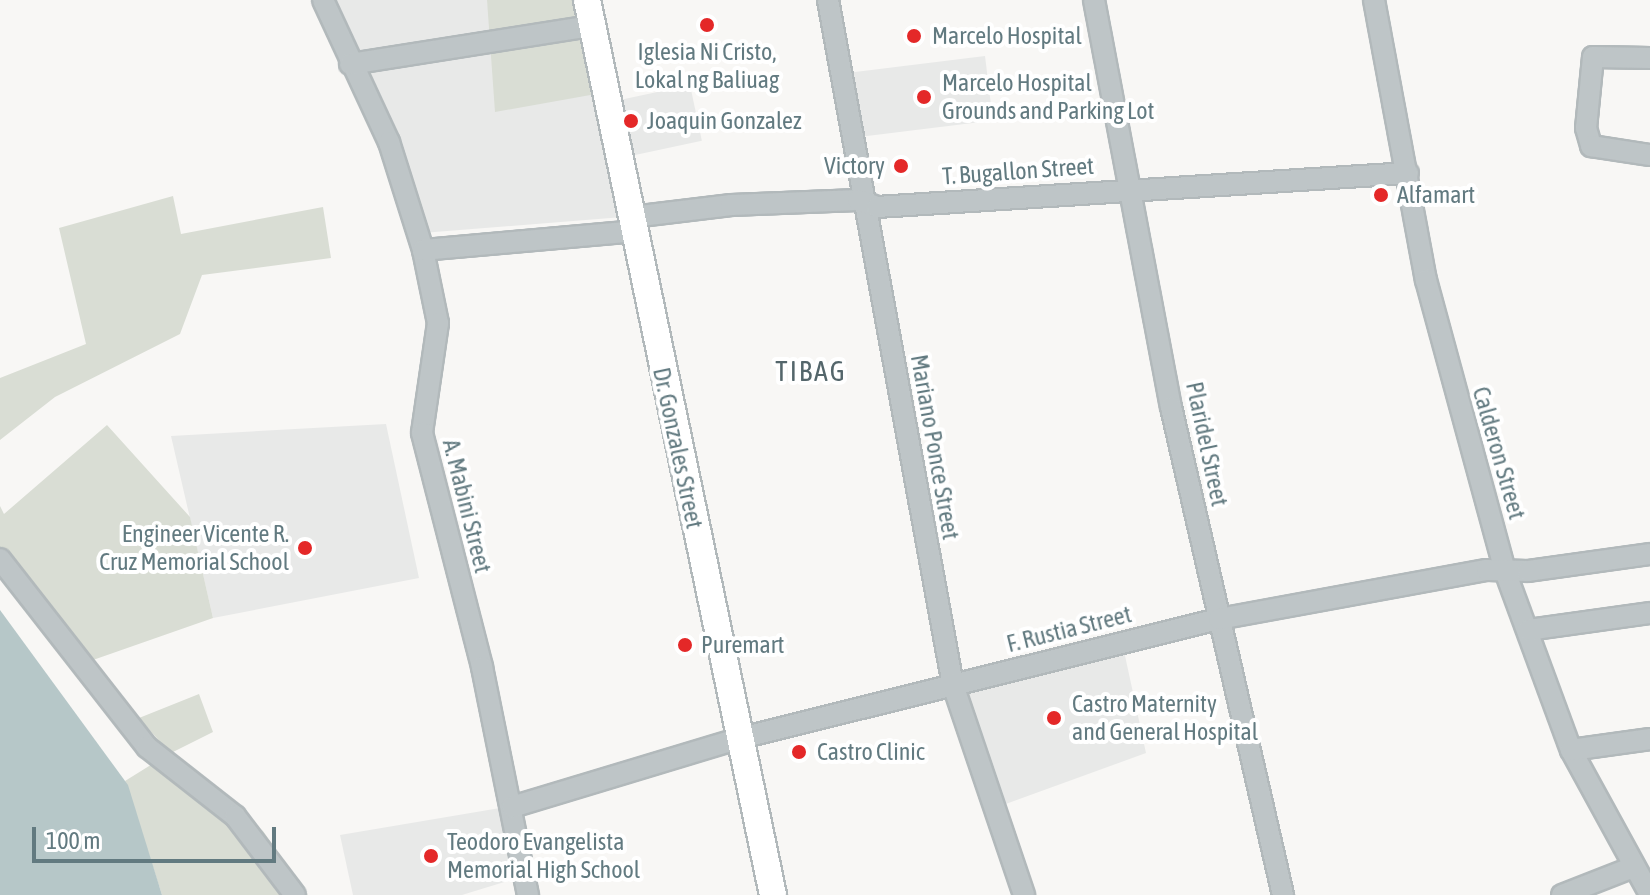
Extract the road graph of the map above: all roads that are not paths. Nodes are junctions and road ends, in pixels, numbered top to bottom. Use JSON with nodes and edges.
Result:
{"nodes":[{"id":1,"x":323,"y":0,"type":"edge"},
{"id":2,"x":587,"y":0,"type":"edge"},
{"id":3,"x":828,"y":0,"type":"edge"},
{"id":4,"x":1094,"y":0,"type":"edge"},
{"id":5,"x":1374,"y":0,"type":"edge"},
{"id":6,"x":591,"y":26,"type":"junction"},
{"id":7,"x":1650,"y":58,"type":"edge"},
{"id":8,"x":350,"y":64,"type":"junction"},
{"id":9,"x":1650,"y":155,"type":"edge"},
{"id":10,"x":1408,"y":173,"type":"junction"},
{"id":11,"x":1135,"y":189,"type":"junction"},
{"id":12,"x":868,"y":203,"type":"junction"},
{"id":13,"x":634,"y":224,"type":"junction"},
{"id":14,"x":423,"y":250,"type":"junction"},
{"id":15,"x":1650,"y":554,"type":"edge"},
{"id":16,"x":0,"y":559,"type":"edge"},
{"id":17,"x":1505,"y":571,"type":"junction"},
{"id":18,"x":1650,"y":613,"type":"edge"},
{"id":19,"x":1219,"y":619,"type":"junction"},
{"id":20,"x":1528,"y":630,"type":"junction"},
{"id":21,"x":953,"y":685,"type":"junction"},
{"id":22,"x":741,"y":738,"type":"junction"},
{"id":23,"x":1650,"y":739,"type":"edge"},
{"id":24,"x":1571,"y":750,"type":"junction"},
{"id":25,"x":512,"y":807,"type":"junction"},
{"id":26,"x":1631,"y":868,"type":"junction"},
{"id":27,"x":1650,"y":894,"type":"edge"},
{"id":28,"x":295,"y":895,"type":"edge"},
{"id":29,"x":528,"y":895,"type":"edge"},
{"id":30,"x":773,"y":895,"type":"edge"},
{"id":31,"x":1024,"y":895,"type":"edge"},
{"id":32,"x":1283,"y":895,"type":"edge"},
{"id":33,"x":1562,"y":895,"type":"edge"}],
"edges":[{"from":1,"to":8,"type":"street","name":"A. Mabini Street"},
{"from":2,"to":6,"type":"main road","name":"Dr. Gonzales Street"},
{"from":3,"to":12,"type":"street","name":"Mariano Ponce Street"},
{"from":4,"to":11,"type":"street","name":"Plaridel Street"},
{"from":5,"to":10,"type":"street","name":"Calderon Street"},
{"from":6,"to":8,"type":"street"},
{"from":6,"to":13,"type":"main road","name":"Dr. Gonzales Street"},
{"from":7,"to":9,"type":"street"},
{"from":8,"to":14,"type":"street","name":"A. Mabini Street"},
{"from":10,"to":11,"type":"street","name":"T. Bugallon Street"},
{"from":10,"to":17,"type":"street","name":"Calderon Street"},
{"from":11,"to":12,"type":"street","name":"T. Bugallon Street"},
{"from":11,"to":19,"type":"street","name":"Plaridel Street"},
{"from":12,"to":13,"type":"street","name":"T. Bugallon Street"},
{"from":12,"to":21,"type":"street","name":"Mariano Ponce Street"},
{"from":13,"to":14,"type":"street","name":"T. Bugallon Street"},
{"from":13,"to":22,"type":"main road","name":"Dr. Gonzales Street"},
{"from":14,"to":25,"type":"street","name":"A. Mabini Street"},
{"from":15,"to":17,"type":"street","name":"F. Rustia Street"},
{"from":16,"to":28,"type":"street"},
{"from":17,"to":19,"type":"street","name":"F. Rustia Street"},
{"from":17,"to":20,"type":"street","name":"Calderon Street"},
{"from":18,"to":20,"type":"street"},
{"from":19,"to":21,"type":"street","name":"F. Rustia Street"},
{"from":19,"to":32,"type":"street","name":"Plaridel Street"},
{"from":20,"to":24,"type":"street","name":"Calderon Street"},
{"from":21,"to":22,"type":"street","name":"F. Rustia Street"},
{"from":21,"to":31,"type":"street","name":"Mariano Ponce Street"},
{"from":22,"to":25,"type":"street","name":"F. Rustia Street"},
{"from":22,"to":30,"type":"main road","name":"Dr. Gonzales Street"},
{"from":23,"to":24,"type":"street"},
{"from":24,"to":26,"type":"street","name":"Calderon Street"},
{"from":25,"to":29,"type":"street","name":"A. Mabini Street"},
{"from":26,"to":27,"type":"street","name":"Calderon Street"},
{"from":26,"to":33,"type":"street"}]}
